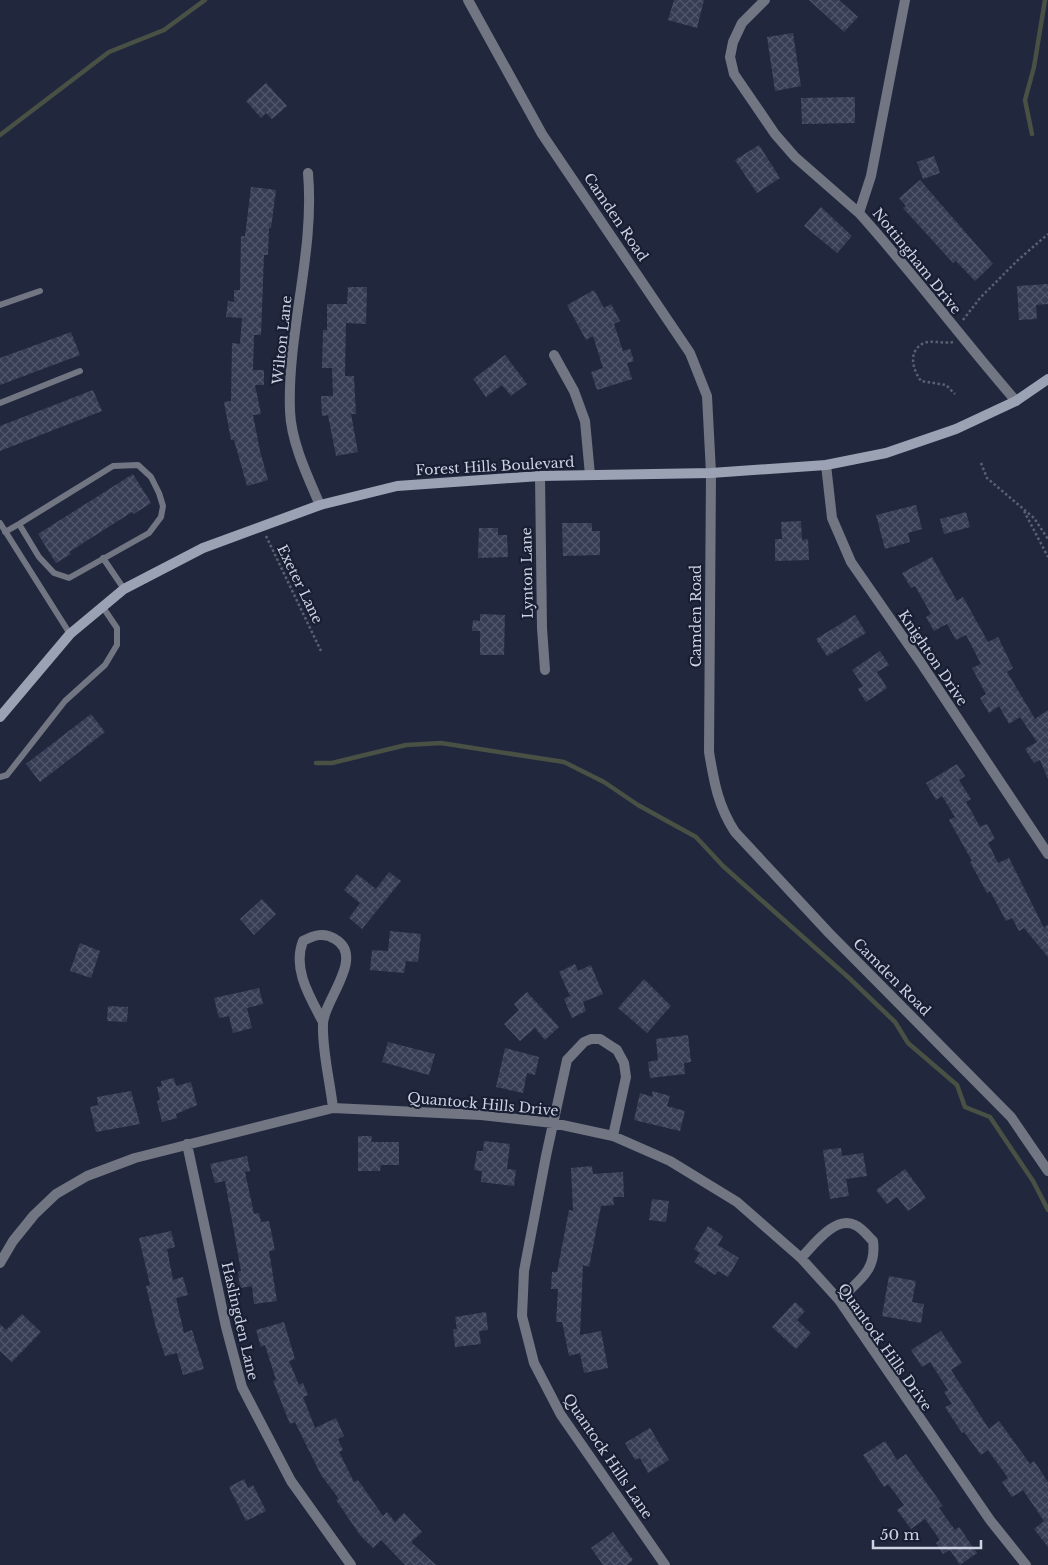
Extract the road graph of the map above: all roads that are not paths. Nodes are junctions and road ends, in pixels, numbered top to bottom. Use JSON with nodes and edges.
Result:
{"nodes":[{"id":1,"x":468,"y":0,"type":"edge"},
{"id":2,"x":765,"y":0,"type":"edge"},
{"id":3,"x":904,"y":0,"type":"edge"},
{"id":4,"x":308,"y":174,"type":"dead end"},
{"id":5,"x":859,"y":213,"type":"junction"},
{"id":6,"x":40,"y":291,"type":"dead end"},
{"id":7,"x":0,"y":305,"type":"edge"},
{"id":8,"x":554,"y":355,"type":"dead end"},
{"id":9,"x":80,"y":371,"type":"dead end"},
{"id":10,"x":1048,"y":379,"type":"edge"},
{"id":11,"x":1016,"y":401,"type":"junction"},
{"id":12,"x":0,"y":403,"type":"edge"},
{"id":13,"x":826,"y":464,"type":"junction"},
{"id":14,"x":711,"y":473,"type":"junction"},
{"id":15,"x":590,"y":475,"type":"junction"},
{"id":16,"x":540,"y":476,"type":"junction"},
{"id":17,"x":320,"y":505,"type":"junction"},
{"id":18,"x":0,"y":523,"type":"edge"},
{"id":19,"x":19,"y":524,"type":"junction"},
{"id":20,"x":5,"y":532,"type":"junction"},
{"id":21,"x":104,"y":558,"type":"junction"},
{"id":22,"x":124,"y":589,"type":"junction"},
{"id":23,"x":102,"y":606,"type":"junction"},
{"id":24,"x":70,"y":634,"type":"junction"},
{"id":25,"x":545,"y":670,"type":"dead end"},
{"id":26,"x":0,"y":717,"type":"edge"},
{"id":27,"x":0,"y":777,"type":"edge"},
{"id":28,"x":1048,"y":854,"type":"edge"},
{"id":29,"x":323,"y":1022,"type":"junction"},
{"id":30,"x":333,"y":1108,"type":"junction"},
{"id":31,"x":553,"y":1123,"type":"junction"},
{"id":32,"x":613,"y":1136,"type":"junction"},
{"id":33,"x":187,"y":1144,"type":"junction"},
{"id":34,"x":1048,"y":1171,"type":"edge"},
{"id":35,"x":801,"y":1258,"type":"junction"},
{"id":36,"x":0,"y":1263,"type":"edge"},
{"id":37,"x":839,"y":1300,"type":"junction"},
{"id":38,"x":351,"y":1565,"type":"edge"},
{"id":39,"x":665,"y":1565,"type":"edge"},
{"id":40,"x":1026,"y":1565,"type":"edge"}],
"edges":[{"from":1,"to":14,"type":"street","name":"Camden Road"},
{"from":2,"to":5,"type":"street"},
{"from":3,"to":5,"type":"street","name":"Nottingham Drive"},
{"from":4,"to":17,"type":"street","name":"Wilton Lane"},
{"from":5,"to":11,"type":"street","name":"Nottingham Drive"},
{"from":6,"to":7,"type":"lane"},
{"from":8,"to":15,"type":"street"},
{"from":9,"to":12,"type":"lane"},
{"from":10,"to":11,"type":"main road","name":"Forest Hills Boulevard"},
{"from":11,"to":13,"type":"main road","name":"Forest Hills Boulevard"},
{"from":13,"to":14,"type":"main road","name":"Forest Hills Boulevard"},
{"from":13,"to":28,"type":"street","name":"Knighton Drive"},
{"from":14,"to":15,"type":"main road","name":"Forest Hills Boulevard"},
{"from":14,"to":34,"type":"street","name":"Camden Road"},
{"from":15,"to":16,"type":"main road","name":"Forest Hills Boulevard"},
{"from":16,"to":17,"type":"main road","name":"Forest Hills Boulevard"},
{"from":16,"to":25,"type":"street","name":"Lynton Lane"},
{"from":17,"to":22,"type":"main road","name":"Forest Hills Boulevard"},
{"from":18,"to":20,"type":"lane"},
{"from":19,"to":20,"type":"lane"},
{"from":19,"to":21,"type":"lane"},
{"from":19,"to":21,"type":"lane"},
{"from":20,"to":24,"type":"lane"},
{"from":21,"to":22,"type":"lane"},
{"from":22,"to":23,"type":"main road","name":"Forest Hills Boulevard"},
{"from":23,"to":24,"type":"main road","name":"Forest Hills Boulevard"},
{"from":23,"to":27,"type":"lane"},
{"from":24,"to":26,"type":"main road","name":"Forest Hills Boulevard"},
{"from":29,"to":29,"type":"street"},
{"from":29,"to":30,"type":"street"},
{"from":30,"to":31,"type":"street","name":"Quantock Hills Drive"},
{"from":30,"to":33,"type":"street","name":"Quantock Hills Drive"},
{"from":31,"to":32,"type":"street","name":"Quantock Hills Drive"},
{"from":31,"to":32,"type":"street","name":"Quantock Hills Lane"},
{"from":31,"to":39,"type":"street","name":"Quantock Hills Lane"},
{"from":32,"to":35,"type":"street","name":"Quantock Hills Drive"},
{"from":33,"to":36,"type":"street","name":"Quantock Hills Drive"},
{"from":33,"to":38,"type":"street","name":"Haslingden Lane"},
{"from":35,"to":37,"type":"street","name":"Quantock Hills Drive"},
{"from":35,"to":37,"type":"street"},
{"from":37,"to":40,"type":"street","name":"Quantock Hills Drive"}]}
